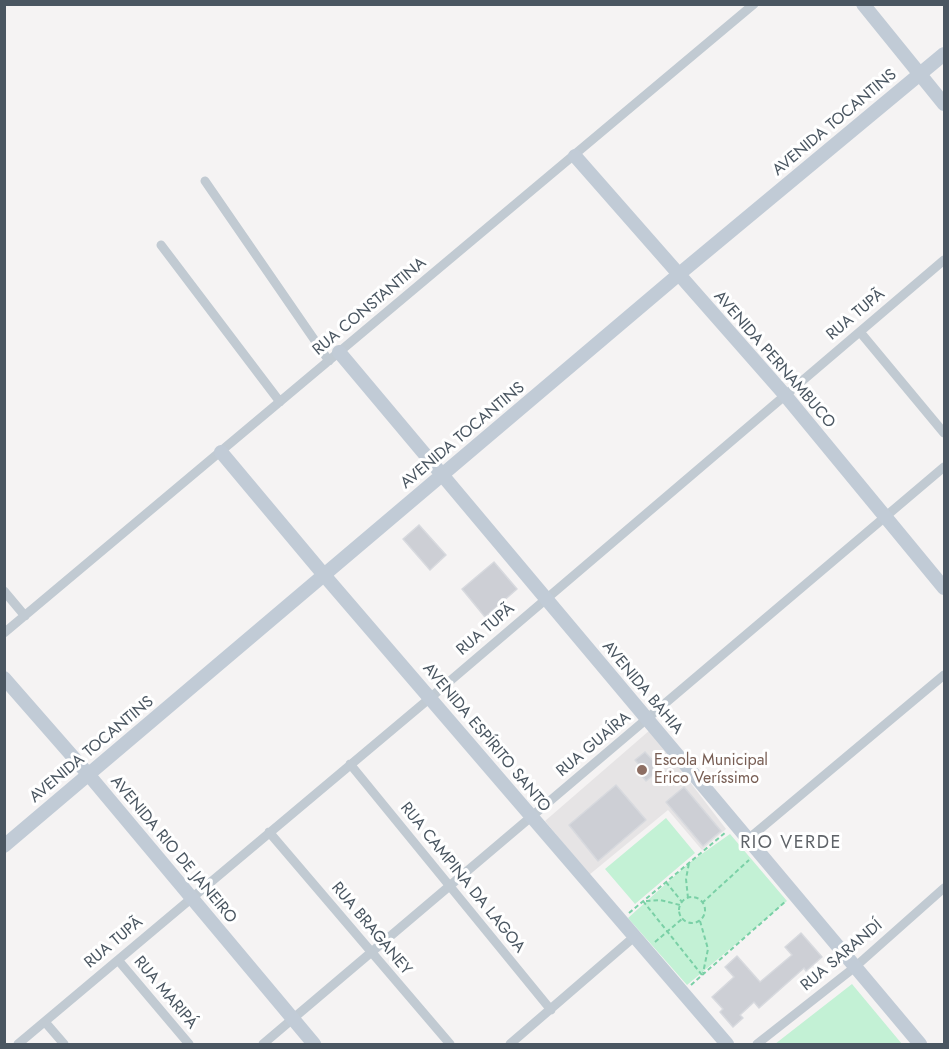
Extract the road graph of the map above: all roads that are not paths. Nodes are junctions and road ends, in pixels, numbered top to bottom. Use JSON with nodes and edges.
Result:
{"nodes":[{"id":1,"x":754,"y":4,"type":"edge"},
{"id":2,"x":863,"y":4,"type":"edge"},
{"id":3,"x":945,"y":54,"type":"edge"},
{"id":4,"x":920,"y":74,"type":"junction"},
{"id":5,"x":945,"y":104,"type":"edge"},
{"id":6,"x":575,"y":156,"type":"junction"},
{"id":7,"x":206,"y":181,"type":"dead end"},
{"id":8,"x":161,"y":245,"type":"dead end"},
{"id":9,"x":943,"y":265,"type":"edge"},
{"id":10,"x":678,"y":275,"type":"junction"},
{"id":11,"x":860,"y":332,"type":"junction"},
{"id":12,"x":334,"y":357,"type":"junction"},
{"id":13,"x":785,"y":395,"type":"junction"},
{"id":14,"x":280,"y":402,"type":"junction"},
{"id":15,"x":945,"y":433,"type":"edge"},
{"id":16,"x":221,"y":452,"type":"junction"},
{"id":17,"x":945,"y":467,"type":"edge"},
{"id":18,"x":442,"y":476,"type":"junction"},
{"id":19,"x":886,"y":517,"type":"junction"},
{"id":20,"x":324,"y":575,"type":"junction"},
{"id":21,"x":945,"y":588,"type":"edge"},
{"id":22,"x":4,"y":591,"type":"edge"},
{"id":23,"x":546,"y":598,"type":"junction"},
{"id":24,"x":25,"y":616,"type":"junction"},
{"id":25,"x":4,"y":633,"type":"edge"},
{"id":26,"x":945,"y":675,"type":"edge"},
{"id":27,"x":4,"y":678,"type":"edge"},
{"id":28,"x":430,"y":698,"type":"junction"},
{"id":29,"x":647,"y":720,"type":"junction"},
{"id":30,"x":350,"y":764,"type":"junction"},
{"id":31,"x":88,"y":774,"type":"junction"},
{"id":32,"x":531,"y":818,"type":"junction"},
{"id":33,"x":269,"y":832,"type":"junction"},
{"id":34,"x":747,"y":840,"type":"junction"},
{"id":35,"x":4,"y":846,"type":"edge"},
{"id":36,"x":451,"y":886,"type":"junction"},
{"id":37,"x":945,"y":888,"type":"edge"},
{"id":38,"x":191,"y":898,"type":"junction"},
{"id":39,"x":634,"y":937,"type":"junction"},
{"id":40,"x":371,"y":953,"type":"junction"},
{"id":41,"x":118,"y":960,"type":"junction"},
{"id":42,"x":855,"y":967,"type":"junction"},
{"id":43,"x":551,"y":1011,"type":"junction"},
{"id":44,"x":293,"y":1019,"type":"junction"},
{"id":45,"x":45,"y":1022,"type":"junction"},
{"id":46,"x":18,"y":1044,"type":"edge"},
{"id":47,"x":64,"y":1044,"type":"edge"},
{"id":48,"x":189,"y":1044,"type":"edge"},
{"id":49,"x":263,"y":1044,"type":"edge"},
{"id":50,"x":314,"y":1044,"type":"edge"},
{"id":51,"x":450,"y":1044,"type":"edge"},
{"id":52,"x":510,"y":1044,"type":"edge"},
{"id":53,"x":727,"y":1044,"type":"edge"},
{"id":54,"x":757,"y":1044,"type":"edge"},
{"id":55,"x":920,"y":1044,"type":"edge"}],
"edges":[{"from":1,"to":6,"type":"street","name":"RUA CONSTANTINA"},
{"from":2,"to":4,"type":"street"},
{"from":3,"to":4,"type":"street","name":"AVENIDA TOCANTINS"},
{"from":4,"to":5,"type":"street"},
{"from":4,"to":10,"type":"street","name":"AVENIDA TOCANTINS"},
{"from":6,"to":10,"type":"street","name":"AVENIDA PERNAMBUCO"},
{"from":6,"to":12,"type":"street","name":"RUA CONSTANTINA"},
{"from":7,"to":12,"type":"street"},
{"from":8,"to":14,"type":"street"},
{"from":9,"to":11,"type":"street","name":"RUA TUPÃ"},
{"from":10,"to":13,"type":"street","name":"AVENIDA PERNAMBUCO"},
{"from":10,"to":18,"type":"street","name":"AVENIDA TOCANTINS"},
{"from":11,"to":13,"type":"street","name":"RUA TUPÃ"},
{"from":11,"to":15,"type":"street"},
{"from":12,"to":14,"type":"street","name":"RUA CONSTANTINA"},
{"from":12,"to":18,"type":"street","name":"AVENIDA BAHIA"},
{"from":13,"to":19,"type":"street","name":"AVENIDA PERNAMBUCO"},
{"from":13,"to":23,"type":"street","name":"RUA TUPÃ"},
{"from":14,"to":16,"type":"street","name":"RUA CONSTANTINA"},
{"from":16,"to":20,"type":"street","name":"AVENIDA ESPÍRITO SANTO"},
{"from":16,"to":24,"type":"street","name":"RUA CONSTANTINA"},
{"from":17,"to":19,"type":"street","name":"RUA GUAÍRA"},
{"from":18,"to":20,"type":"street","name":"AVENIDA TOCANTINS"},
{"from":18,"to":23,"type":"street","name":"AVENIDA BAHIA"},
{"from":19,"to":21,"type":"street","name":"AVENIDA PERNAMBUCO"},
{"from":19,"to":29,"type":"street","name":"RUA GUAÍRA"},
{"from":20,"to":28,"type":"street","name":"AVENIDA ESPÍRITO SANTO"},
{"from":20,"to":31,"type":"street","name":"AVENIDA TOCANTINS"},
{"from":22,"to":24,"type":"street"},
{"from":23,"to":28,"type":"street","name":"RUA TUPÃ"},
{"from":23,"to":29,"type":"street","name":"AVENIDA BAHIA"},
{"from":24,"to":25,"type":"street","name":"RUA CONSTANTINA"},
{"from":26,"to":34,"type":"street"},
{"from":27,"to":31,"type":"street","name":"AVENIDA RIO DE JANEIRO"},
{"from":28,"to":30,"type":"street","name":"RUA TUPÃ"},
{"from":28,"to":32,"type":"street","name":"AVENIDA ESPÍRITO SANTO"},
{"from":29,"to":32,"type":"street","name":"RUA GUAÍRA"},
{"from":29,"to":34,"type":"street","name":"AVENIDA BAHIA"},
{"from":30,"to":33,"type":"street","name":"RUA TUPÃ"},
{"from":30,"to":36,"type":"street","name":"RUA CAMPINA DA LAGOA"},
{"from":31,"to":35,"type":"street","name":"AVENIDA TOCANTINS"},
{"from":31,"to":38,"type":"street","name":"AVENIDA RIO DE JANEIRO"},
{"from":32,"to":36,"type":"street","name":"RUA GUAÍRA"},
{"from":32,"to":39,"type":"street","name":"AVENIDA ESPÍRITO SANTO"},
{"from":33,"to":38,"type":"street","name":"RUA TUPÃ"},
{"from":33,"to":40,"type":"street","name":"RUA BRAGANEY"},
{"from":34,"to":42,"type":"street","name":"AVENIDA BAHIA"},
{"from":36,"to":40,"type":"street","name":"RUA GUAÍRA"},
{"from":36,"to":43,"type":"street","name":"RUA CAMPINA DA LAGOA"},
{"from":37,"to":42,"type":"street","name":"RUA SARANDÍ"},
{"from":38,"to":41,"type":"street","name":"RUA TUPÃ"},
{"from":38,"to":44,"type":"street","name":"AVENIDA RIO DE JANEIRO"},
{"from":39,"to":43,"type":"street"},
{"from":39,"to":53,"type":"street","name":"AVENIDA ESPÍRITO SANTO"},
{"from":40,"to":44,"type":"street","name":"RUA GUAÍRA"},
{"from":40,"to":51,"type":"street","name":"RUA BRAGANEY"},
{"from":41,"to":45,"type":"street","name":"RUA TUPÃ"},
{"from":41,"to":48,"type":"street","name":"RUA MARIPÁ"},
{"from":42,"to":54,"type":"street","name":"RUA SARANDÍ"},
{"from":42,"to":55,"type":"street","name":"AVENIDA BAHIA"},
{"from":43,"to":52,"type":"street"},
{"from":44,"to":49,"type":"street","name":"RUA GUAÍRA"},
{"from":44,"to":50,"type":"street","name":"AVENIDA RIO DE JANEIRO"},
{"from":45,"to":46,"type":"street","name":"RUA TUPÃ"},
{"from":45,"to":47,"type":"street"}]}
